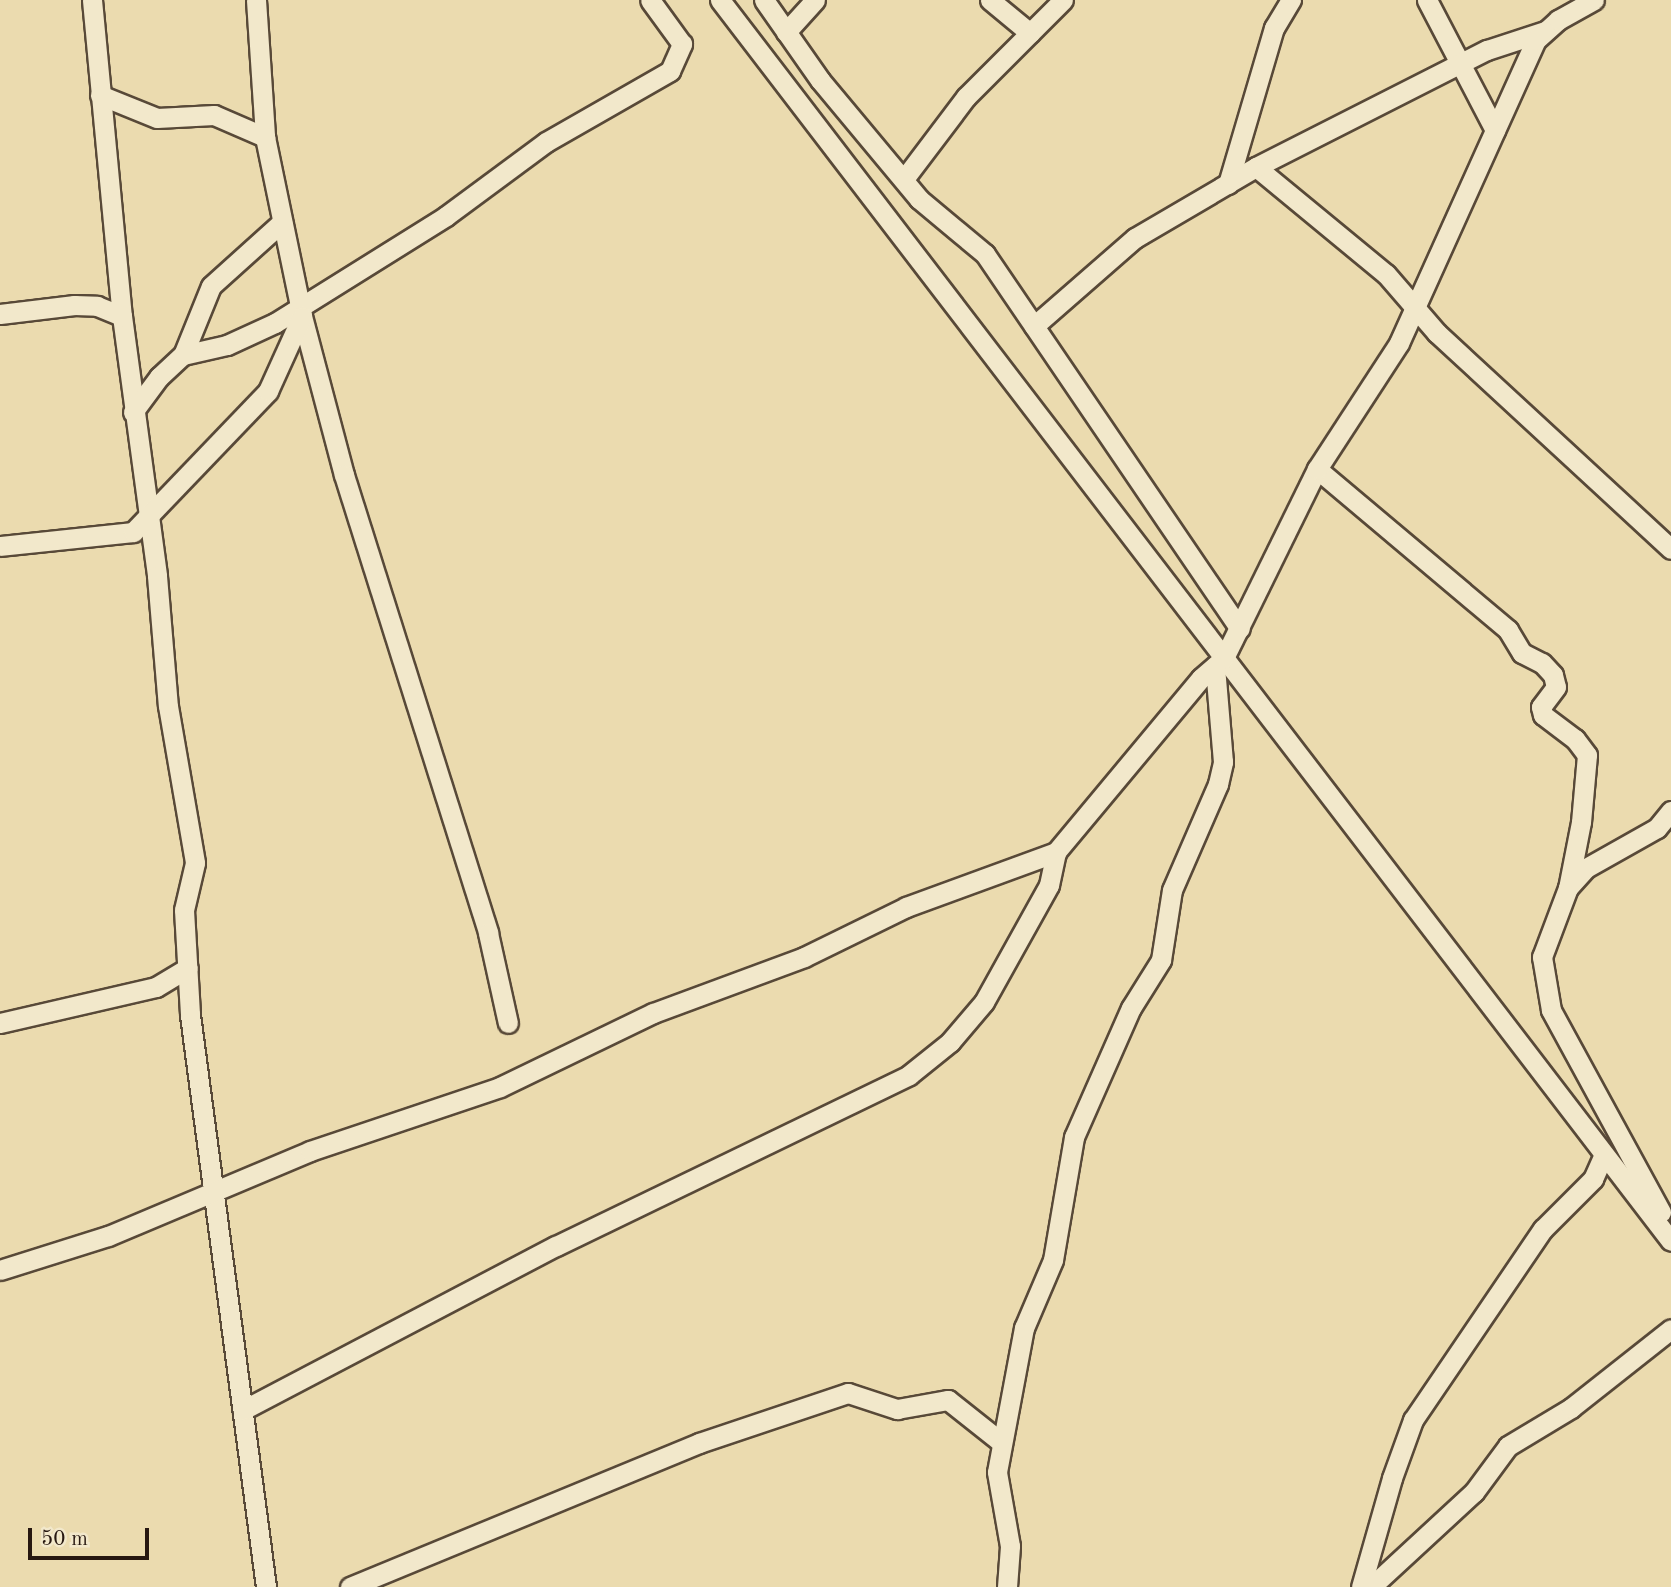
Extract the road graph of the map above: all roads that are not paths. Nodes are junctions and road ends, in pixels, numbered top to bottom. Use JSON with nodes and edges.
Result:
{"nodes":[{"id":1,"x":92,"y":0,"type":"edge"},
{"id":2,"x":256,"y":0,"type":"edge"},
{"id":3,"x":650,"y":0,"type":"edge"},
{"id":4,"x":720,"y":0,"type":"edge"},
{"id":5,"x":764,"y":0,"type":"edge"},
{"id":6,"x":815,"y":0,"type":"edge"},
{"id":7,"x":990,"y":0,"type":"edge"},
{"id":8,"x":1063,"y":0,"type":"edge"},
{"id":9,"x":1291,"y":0,"type":"edge"},
{"id":10,"x":1427,"y":0,"type":"edge"},
{"id":11,"x":1583,"y":3,"type":"edge"},
{"id":12,"x":1545,"y":31,"type":"junction"},
{"id":13,"x":786,"y":32,"type":"junction"},
{"id":14,"x":1030,"y":33,"type":"junction"},
{"id":15,"x":1463,"y":63,"type":"junction"},
{"id":16,"x":100,"y":95,"type":"junction"},
{"id":17,"x":1495,"y":130,"type":"junction"},
{"id":18,"x":265,"y":137,"type":"junction"},
{"id":19,"x":1256,"y":167,"type":"junction"},
{"id":20,"x":904,"y":179,"type":"junction"},
{"id":21,"x":1228,"y":184,"type":"junction"},
{"id":22,"x":282,"y":222,"type":"junction"},
{"id":23,"x":1413,"y":308,"type":"junction"},
{"id":24,"x":301,"y":311,"type":"junction"},
{"id":25,"x":0,"y":314,"type":"edge"},
{"id":26,"x":122,"y":316,"type":"junction"},
{"id":27,"x":1034,"y":326,"type":"junction"},
{"id":28,"x":1437,"y":333,"type":"junction"},
{"id":29,"x":1399,"y":343,"type":"junction"},
{"id":30,"x":183,"y":355,"type":"junction"},
{"id":31,"x":133,"y":412,"type":"junction"},
{"id":32,"x":1317,"y":469,"type":"junction"},
{"id":33,"x":149,"y":519,"type":"junction"},
{"id":34,"x":0,"y":547,"type":"edge"},
{"id":35,"x":1671,"y":549,"type":"edge"},
{"id":36,"x":1240,"y":629,"type":"junction"},
{"id":37,"x":1219,"y":662,"type":"junction"},
{"id":38,"x":1671,"y":811,"type":"edge"},
{"id":39,"x":1056,"y":852,"type":"junction"},
{"id":40,"x":1568,"y":888,"type":"junction"},
{"id":41,"x":188,"y":968,"type":"junction"},
{"id":42,"x":0,"y":1023,"type":"edge"},
{"id":43,"x":508,"y":1023,"type":"dead end"},
{"id":44,"x":1604,"y":1154,"type":"junction"},
{"id":45,"x":218,"y":1193,"type":"junction"},
{"id":46,"x":1662,"y":1213,"type":"edge"},
{"id":47,"x":1671,"y":1241,"type":"edge"},
{"id":48,"x":0,"y":1270,"type":"edge"},
{"id":49,"x":1671,"y":1329,"type":"edge"},
{"id":50,"x":243,"y":1410,"type":"junction"},
{"id":51,"x":1001,"y":1442,"type":"junction"},
{"id":52,"x":266,"y":1587,"type":"edge"},
{"id":53,"x":350,"y":1587,"type":"edge"},
{"id":54,"x":1007,"y":1587,"type":"edge"},
{"id":55,"x":1361,"y":1587,"type":"edge"},
{"id":56,"x":1371,"y":1587,"type":"edge"}],
"edges":[{"from":1,"to":16,"type":"street"},
{"from":2,"to":18,"type":"street"},
{"from":3,"to":24,"type":"street"},
{"from":4,"to":37,"type":"street"},
{"from":5,"to":13,"type":"street"},
{"from":6,"to":13,"type":"street"},
{"from":7,"to":14,"type":"street"},
{"from":8,"to":14,"type":"street"},
{"from":9,"to":21,"type":"street"},
{"from":10,"to":15,"type":"street"},
{"from":11,"to":12,"type":"street"},
{"from":12,"to":15,"type":"street"},
{"from":12,"to":17,"type":"street"},
{"from":13,"to":20,"type":"street"},
{"from":14,"to":20,"type":"street"},
{"from":15,"to":17,"type":"street"},
{"from":15,"to":19,"type":"street"},
{"from":16,"to":18,"type":"street"},
{"from":16,"to":26,"type":"street"},
{"from":17,"to":23,"type":"street"},
{"from":18,"to":22,"type":"street"},
{"from":19,"to":21,"type":"street"},
{"from":19,"to":23,"type":"street"},
{"from":20,"to":27,"type":"street"},
{"from":21,"to":27,"type":"street"},
{"from":22,"to":24,"type":"street"},
{"from":22,"to":30,"type":"street"},
{"from":23,"to":28,"type":"street"},
{"from":23,"to":29,"type":"street"},
{"from":24,"to":30,"type":"street"},
{"from":24,"to":33,"type":"street"},
{"from":24,"to":43,"type":"street"},
{"from":25,"to":26,"type":"street"},
{"from":26,"to":31,"type":"street"},
{"from":27,"to":36,"type":"street"},
{"from":28,"to":29,"type":"street"},
{"from":28,"to":35,"type":"street"},
{"from":29,"to":32,"type":"street"},
{"from":30,"to":31,"type":"street"},
{"from":31,"to":33,"type":"street"},
{"from":32,"to":36,"type":"street"},
{"from":32,"to":40,"type":"street"},
{"from":33,"to":34,"type":"street"},
{"from":33,"to":41,"type":"street"},
{"from":36,"to":37,"type":"street"},
{"from":37,"to":39,"type":"street"},
{"from":37,"to":44,"type":"street"},
{"from":37,"to":51,"type":"street"},
{"from":38,"to":40,"type":"street"},
{"from":39,"to":45,"type":"street"},
{"from":39,"to":50,"type":"street"},
{"from":40,"to":46,"type":"street"},
{"from":41,"to":42,"type":"street"},
{"from":41,"to":45,"type":"street"},
{"from":44,"to":46,"type":"street"},
{"from":44,"to":55,"type":"street"},
{"from":45,"to":48,"type":"street"},
{"from":45,"to":50,"type":"street"},
{"from":46,"to":47,"type":"street"},
{"from":49,"to":56,"type":"street"},
{"from":50,"to":52,"type":"street"},
{"from":51,"to":53,"type":"street"},
{"from":51,"to":54,"type":"street"}]}
